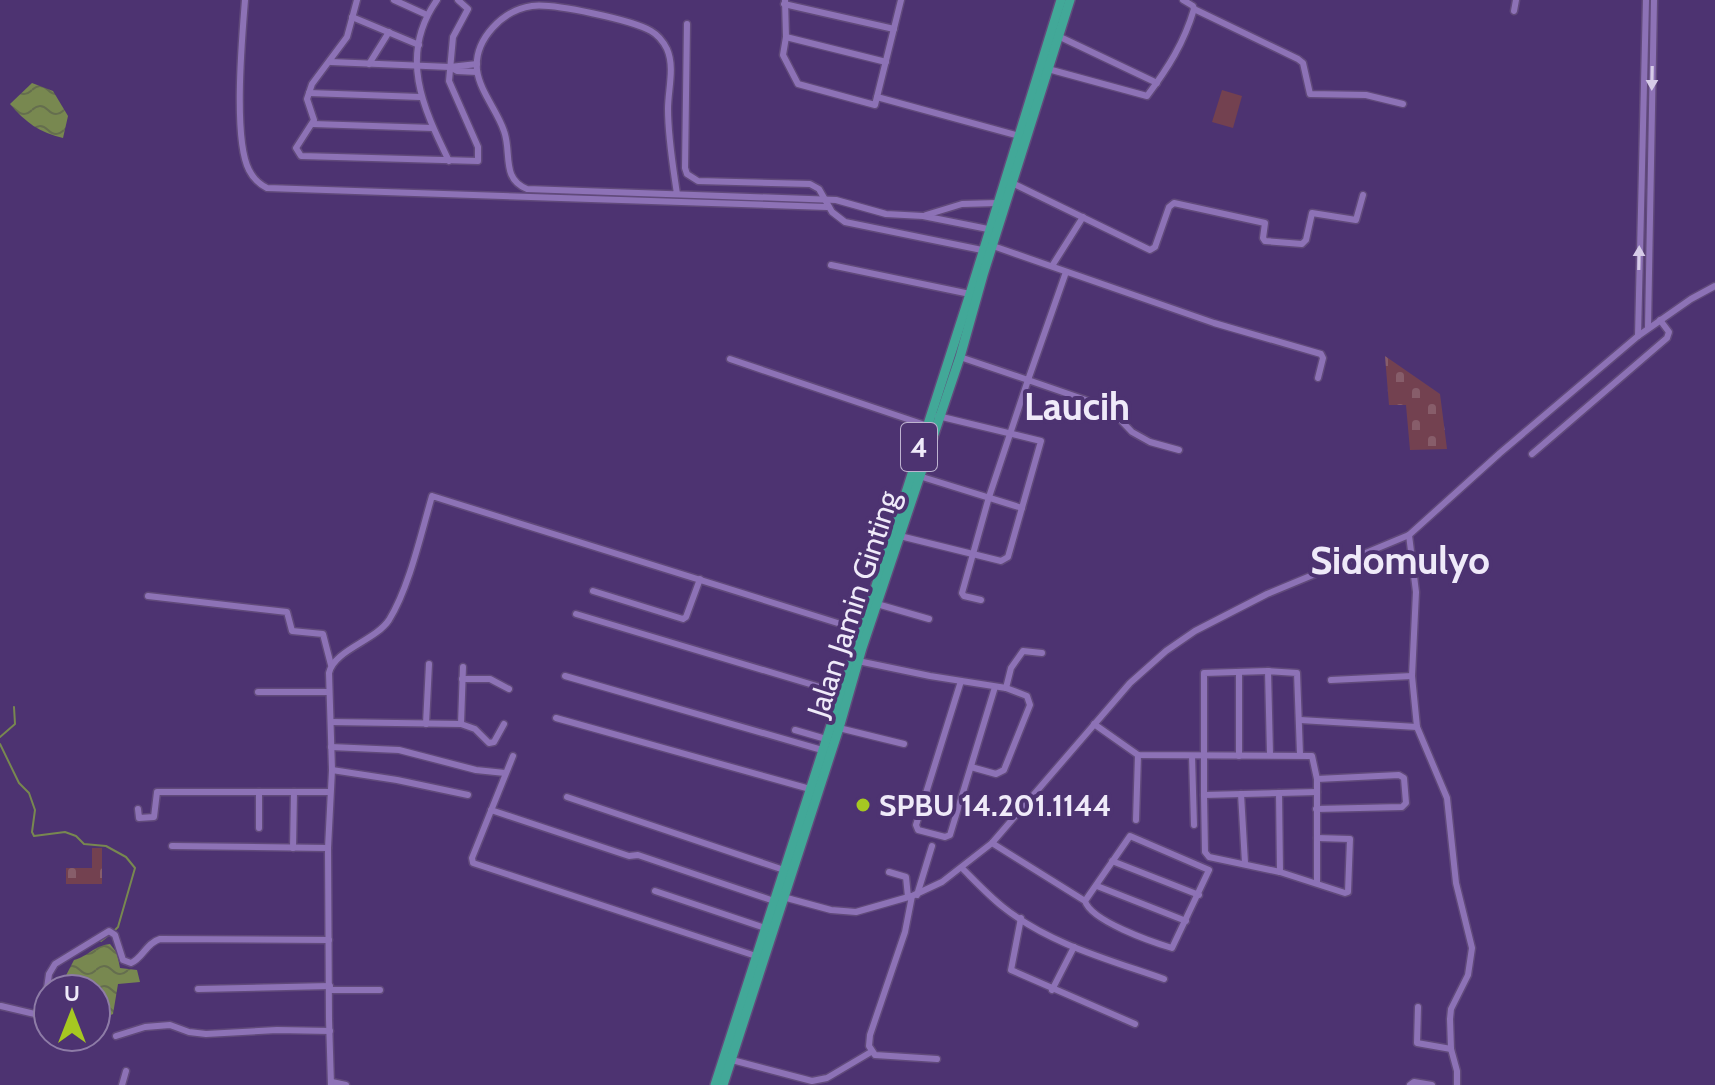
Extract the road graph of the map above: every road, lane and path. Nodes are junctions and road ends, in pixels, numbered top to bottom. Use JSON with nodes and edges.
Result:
{"nodes":[{"id":1,"x":245,"y":0,"type":"edge"},
{"id":2,"x":357,"y":0,"type":"edge"},
{"id":3,"x":394,"y":0,"type":"edge"},
{"id":4,"x":437,"y":0,"type":"edge"},
{"id":5,"x":458,"y":0,"type":"edge"},
{"id":6,"x":582,"y":0,"type":"edge"},
{"id":7,"x":901,"y":0,"type":"edge"},
{"id":8,"x":1061,"y":0,"type":"edge"},
{"id":9,"x":1070,"y":0,"type":"edge"},
{"id":10,"x":1183,"y":0,"type":"edge"},
{"id":11,"x":1516,"y":0,"type":"edge"},
{"id":12,"x":1646,"y":0,"type":"edge"},
{"id":13,"x":1654,"y":0,"type":"edge"},
{"id":14,"x":785,"y":2,"type":"edge"},
{"id":15,"x":1194,"y":9,"type":"junction"},
{"id":16,"x":1514,"y":11,"type":"dead end"},
{"id":17,"x":582,"y":12,"type":"junction"},
{"id":18,"x":427,"y":15,"type":"junction"},
{"id":19,"x":352,"y":17,"type":"junction"},
{"id":20,"x":687,"y":24,"type":"dead end"},
{"id":21,"x":894,"y":29,"type":"junction"},
{"id":22,"x":389,"y":32,"type":"junction"},
{"id":23,"x":1058,"y":36,"type":"junction"},
{"id":24,"x":786,"y":37,"type":"junction"},
{"id":25,"x":419,"y":45,"type":"junction"},
{"id":26,"x":331,"y":62,"type":"junction"},
{"id":27,"x":886,"y":62,"type":"junction"},
{"id":28,"x":369,"y":64,"type":"junction"},
{"id":29,"x":477,"y":64,"type":"junction"},
{"id":30,"x":417,"y":66,"type":"junction"},
{"id":31,"x":450,"y":67,"type":"junction"},
{"id":32,"x":1048,"y":69,"type":"junction"},
{"id":33,"x":477,"y":72,"type":"junction"},
{"id":34,"x":1157,"y":83,"type":"junction"},
{"id":35,"x":309,"y":93,"type":"junction"},
{"id":36,"x":420,"y":97,"type":"junction"},
{"id":37,"x":877,"y":97,"type":"junction"},
{"id":38,"x":1403,"y":104,"type":"dead end"},
{"id":39,"x":1642,"y":118,"type":"junction"},
{"id":40,"x":1652,"y":118,"type":"junction"},
{"id":41,"x":313,"y":124,"type":"junction"},
{"id":42,"x":433,"y":128,"type":"junction"},
{"id":43,"x":1019,"y":136,"type":"junction"},
{"id":44,"x":449,"y":161,"type":"junction"},
{"id":45,"x":1012,"y":183,"type":"junction"},
{"id":46,"x":677,"y":194,"type":"junction"},
{"id":47,"x":1363,"y":195,"type":"dead end"},
{"id":48,"x":823,"y":199,"type":"junction"},
{"id":49,"x":997,"y":203,"type":"junction"},
{"id":50,"x":827,"y":207,"type":"junction"},
{"id":51,"x":923,"y":216,"type":"junction"},
{"id":52,"x":1083,"y":217,"type":"junction"},
{"id":53,"x":988,"y":229,"type":"junction"},
{"id":54,"x":993,"y":246,"type":"junction"},
{"id":55,"x":982,"y":250,"type":"junction"},
{"id":56,"x":831,"y":265,"type":"dead end"},
{"id":57,"x":1052,"y":266,"type":"junction"},
{"id":58,"x":1066,"y":272,"type":"junction"},
{"id":59,"x":1715,"y":286,"type":"edge"},
{"id":60,"x":970,"y":294,"type":"junction"},
{"id":61,"x":1660,"y":320,"type":"junction"},
{"id":62,"x":1648,"y":328,"type":"junction"},
{"id":63,"x":1638,"y":336,"type":"junction"},
{"id":64,"x":960,"y":357,"type":"junction"},
{"id":65,"x":730,"y":359,"type":"dead end"},
{"id":66,"x":1318,"y":378,"type":"dead end"},
{"id":67,"x":1028,"y":380,"type":"junction"},
{"id":68,"x":934,"y":415,"type":"junction"},
{"id":69,"x":925,"y":425,"type":"junction"},
{"id":70,"x":1010,"y":432,"type":"junction"},
{"id":71,"x":1179,"y":450,"type":"dead end"},
{"id":72,"x":1532,"y":454,"type":"dead end"},
{"id":73,"x":919,"y":476,"type":"junction"},
{"id":74,"x":989,"y":497,"type":"junction"},
{"id":75,"x":1022,"y":508,"type":"junction"},
{"id":76,"x":1409,"y":535,"type":"junction"},
{"id":77,"x":900,"y":536,"type":"junction"},
{"id":78,"x":974,"y":555,"type":"junction"},
{"id":79,"x":700,"y":579,"type":"junction"},
{"id":80,"x":593,"y":591,"type":"dead end"},
{"id":81,"x":148,"y":596,"type":"dead end"},
{"id":82,"x":981,"y":600,"type":"dead end"},
{"id":83,"x":877,"y":604,"type":"junction"},
{"id":84,"x":576,"y":614,"type":"dead end"},
{"id":85,"x":929,"y":619,"type":"dead end"},
{"id":86,"x":860,"y":630,"type":"junction"},
{"id":87,"x":1042,"y":653,"type":"dead end"},
{"id":88,"x":858,"y":661,"type":"junction"},
{"id":89,"x":429,"y":664,"type":"dead end"},
{"id":90,"x":331,"y":665,"type":"junction"},
{"id":91,"x":463,"y":667,"type":"dead end"},
{"id":92,"x":1268,"y":671,"type":"junction"},
{"id":93,"x":1239,"y":672,"type":"junction"},
{"id":94,"x":565,"y":676,"type":"dead end"},
{"id":95,"x":1412,"y":676,"type":"junction"},
{"id":96,"x":462,"y":679,"type":"junction"},
{"id":97,"x":1331,"y":680,"type":"dead end"},
{"id":98,"x":961,"y":681,"type":"junction"},
{"id":99,"x":995,"y":687,"type":"junction"},
{"id":100,"x":1006,"y":688,"type":"junction"},
{"id":101,"x":509,"y":689,"type":"dead end"},
{"id":102,"x":258,"y":692,"type":"dead end"},
{"id":103,"x":329,"y":692,"type":"junction"},
{"id":104,"x":840,"y":693,"type":"junction"},
{"id":105,"x":556,"y":718,"type":"dead end"},
{"id":106,"x":1300,"y":720,"type":"junction"},
{"id":107,"x":331,"y":722,"type":"junction"},
{"id":108,"x":426,"y":724,"type":"junction"},
{"id":109,"x":461,"y":724,"type":"junction"},
{"id":110,"x":504,"y":724,"type":"dead end"},
{"id":111,"x":1094,"y":724,"type":"junction"},
{"id":112,"x":1417,"y":727,"type":"junction"},
{"id":113,"x":839,"y":728,"type":"junction"},
{"id":114,"x":795,"y":730,"type":"dead end"},
{"id":115,"x":826,"y":739,"type":"junction"},
{"id":116,"x":904,"y":744,"type":"dead end"},
{"id":117,"x":331,"y":747,"type":"junction"},
{"id":118,"x":822,"y":750,"type":"junction"},
{"id":119,"x":1270,"y":754,"type":"junction"},
{"id":120,"x":1300,"y":754,"type":"junction"},
{"id":121,"x":1138,"y":755,"type":"junction"},
{"id":122,"x":513,"y":756,"type":"dead end"},
{"id":123,"x":1192,"y":756,"type":"junction"},
{"id":124,"x":1202,"y":756,"type":"junction"},
{"id":125,"x":1239,"y":756,"type":"junction"},
{"id":126,"x":971,"y":767,"type":"junction"},
{"id":127,"x":332,"y":770,"type":"junction"},
{"id":128,"x":505,"y":773,"type":"junction"},
{"id":129,"x":1317,"y":779,"type":"junction"},
{"id":130,"x":810,"y":789,"type":"junction"},
{"id":131,"x":259,"y":792,"type":"junction"},
{"id":132,"x":294,"y":792,"type":"junction"},
{"id":133,"x":330,"y":792,"type":"junction"},
{"id":134,"x":1317,"y":792,"type":"junction"},
{"id":135,"x":1279,"y":793,"type":"junction"},
{"id":136,"x":1241,"y":794,"type":"junction"},
{"id":137,"x":468,"y":795,"type":"dead end"},
{"id":138,"x":1204,"y":795,"type":"junction"},
{"id":139,"x":567,"y":797,"type":"dead end"},
{"id":140,"x":138,"y":809,"type":"dead end"},
{"id":141,"x":1316,"y":809,"type":"junction"},
{"id":142,"x":491,"y":810,"type":"junction"},
{"id":143,"x":1136,"y":820,"type":"dead end"},
{"id":144,"x":1194,"y":825,"type":"dead end"},
{"id":145,"x":259,"y":828,"type":"dead end"},
{"id":146,"x":1317,"y":838,"type":"junction"},
{"id":147,"x":992,"y":843,"type":"junction"},
{"id":148,"x":172,"y":846,"type":"dead end"},
{"id":149,"x":932,"y":846,"type":"dead end"},
{"id":150,"x":293,"y":848,"type":"junction"},
{"id":151,"x":328,"y":848,"type":"junction"},
{"id":152,"x":1112,"y":861,"type":"junction"},
{"id":153,"x":1245,"y":863,"type":"junction"},
{"id":154,"x":962,"y":868,"type":"junction"},
{"id":155,"x":784,"y":870,"type":"junction"},
{"id":156,"x":889,"y":872,"type":"dead end"},
{"id":157,"x":1280,"y":872,"type":"junction"},
{"id":158,"x":1317,"y":883,"type":"junction"},
{"id":159,"x":1097,"y":886,"type":"junction"},
{"id":160,"x":655,"y":891,"type":"dead end"},
{"id":161,"x":1199,"y":895,"type":"junction"},
{"id":162,"x":912,"y":896,"type":"junction"},
{"id":163,"x":779,"y":899,"type":"junction"},
{"id":164,"x":1085,"y":901,"type":"junction"},
{"id":165,"x":1021,"y":918,"type":"junction"},
{"id":166,"x":1186,"y":921,"type":"junction"},
{"id":167,"x":765,"y":928,"type":"junction"},
{"id":168,"x":329,"y":940,"type":"junction"},
{"id":169,"x":1074,"y":947,"type":"junction"},
{"id":170,"x":756,"y":956,"type":"junction"},
{"id":171,"x":1164,"y":979,"type":"dead end"},
{"id":172,"x":329,"y":988,"type":"junction"},
{"id":173,"x":198,"y":989,"type":"dead end"},
{"id":174,"x":380,"y":990,"type":"dead end"},
{"id":175,"x":1052,"y":990,"type":"junction"},
{"id":176,"x":1,"y":1006,"type":"edge"},
{"id":177,"x":1418,"y":1007,"type":"dead end"},
{"id":178,"x":1135,"y":1024,"type":"dead end"},
{"id":179,"x":330,"y":1031,"type":"junction"},
{"id":180,"x":116,"y":1036,"type":"dead end"},
{"id":181,"x":1451,"y":1049,"type":"junction"},
{"id":182,"x":871,"y":1052,"type":"junction"},
{"id":183,"x":937,"y":1059,"type":"dead end"},
{"id":184,"x":732,"y":1060,"type":"junction"},
{"id":185,"x":126,"y":1071,"type":"dead end"},
{"id":186,"x":332,"y":1083,"type":"edge"},
{"id":187,"x":122,"y":1085,"type":"edge"},
{"id":188,"x":346,"y":1085,"type":"edge"},
{"id":189,"x":715,"y":1085,"type":"edge"},
{"id":190,"x":723,"y":1085,"type":"edge"},
{"id":191,"x":1410,"y":1085,"type":"edge"},
{"id":192,"x":1432,"y":1085,"type":"edge"},
{"id":193,"x":1457,"y":1085,"type":"edge"}],
"edges":[{"from":1,"to":50,"type":"street"},
{"from":2,"to":19,"type":"street"},
{"from":3,"to":18,"type":"street"},
{"from":4,"to":18,"type":"street"},
{"from":5,"to":31,"type":"street"},
{"from":6,"to":17,"type":"street"},
{"from":7,"to":21,"type":"street"},
{"from":8,"to":43,"type":"highway","name":"Jalan Jamin Ginting","number":"4"},
{"from":9,"to":23,"type":"highway","name":"Jalan Jamin Ginting","number":"4"},
{"from":10,"to":15,"type":"street"},
{"from":11,"to":16,"type":"street"},
{"from":12,"to":39,"type":"street"},
{"from":13,"to":40,"type":"street","one_way":true},
{"from":14,"to":21,"type":"street"},
{"from":14,"to":24,"type":"street"},
{"from":15,"to":34,"type":"street"},
{"from":15,"to":38,"type":"street"},
{"from":17,"to":29,"type":"street"},
{"from":17,"to":46,"type":"street"},
{"from":18,"to":25,"type":"street"},
{"from":19,"to":22,"type":"street"},
{"from":19,"to":26,"type":"street"},
{"from":20,"to":48,"type":"street"},
{"from":21,"to":27,"type":"street"},
{"from":22,"to":25,"type":"street"},
{"from":22,"to":28,"type":"street"},
{"from":23,"to":32,"type":"highway","name":"Jalan Jamin Ginting","number":"4"},
{"from":23,"to":34,"type":"street"},
{"from":24,"to":27,"type":"street"},
{"from":24,"to":37,"type":"street"},
{"from":25,"to":30,"type":"street"},
{"from":26,"to":28,"type":"street"},
{"from":26,"to":35,"type":"street"},
{"from":27,"to":37,"type":"street"},
{"from":28,"to":30,"type":"street"},
{"from":29,"to":31,"type":"street"},
{"from":29,"to":33,"type":"street"},
{"from":30,"to":31,"type":"street"},
{"from":30,"to":36,"type":"street"},
{"from":31,"to":33,"type":"street"},
{"from":31,"to":44,"type":"street"},
{"from":32,"to":34,"type":"street"},
{"from":32,"to":45,"type":"highway","name":"Jalan Jamin Ginting","number":"4"},
{"from":33,"to":46,"type":"street"},
{"from":35,"to":36,"type":"street"},
{"from":35,"to":41,"type":"street"},
{"from":36,"to":42,"type":"street"},
{"from":37,"to":43,"type":"street"},
{"from":39,"to":40,"type":"street"},
{"from":63,"to":39,"type":"street","one_way":true},
{"from":40,"to":62,"type":"street"},
{"from":41,"to":42,"type":"street"},
{"from":41,"to":44,"type":"street"},
{"from":42,"to":44,"type":"street"},
{"from":43,"to":49,"type":"highway","name":"Jalan Jamin Ginting","number":"4"},
{"from":45,"to":52,"type":"street"},
{"from":45,"to":54,"type":"highway","name":"Jalan Jamin Ginting","number":"4"},
{"from":46,"to":48,"type":"street"},
{"from":47,"to":52,"type":"street"},
{"from":48,"to":50,"type":"street"},
{"from":48,"to":51,"type":"street"},
{"from":49,"to":51,"type":"street"},
{"from":49,"to":53,"type":"highway","name":"Jalan Jamin Ginting","number":"4"},
{"from":50,"to":55,"type":"street"},
{"from":51,"to":53,"type":"street"},
{"from":52,"to":57,"type":"street"},
{"from":53,"to":55,"type":"highway","name":"Jalan Jamin Ginting","number":"4"},
{"from":54,"to":57,"type":"street"},
{"from":54,"to":64,"type":"highway","name":"Jalan Jamin Ginting","number":"4"},
{"from":55,"to":60,"type":"highway","name":"Jalan Jamin Ginting","number":"4"},
{"from":56,"to":60,"type":"street"},
{"from":57,"to":58,"type":"street"},
{"from":58,"to":66,"type":"street"},
{"from":58,"to":67,"type":"street"},
{"from":59,"to":61,"type":"street"},
{"from":60,"to":68,"type":"highway","name":"Jalan Jamin Ginting","number":"4"},
{"from":61,"to":62,"type":"street"},
{"from":61,"to":72,"type":"street"},
{"from":62,"to":63,"type":"street"},
{"from":63,"to":76,"type":"street"},
{"from":64,"to":67,"type":"street"},
{"from":64,"to":68,"type":"highway","name":"Jalan Jamin Ginting","number":"4"},
{"from":65,"to":69,"type":"street"},
{"from":67,"to":70,"type":"street"},
{"from":67,"to":71,"type":"street"},
{"from":68,"to":69,"type":"highway","name":"Jalan Jamin Ginting","number":"4"},
{"from":68,"to":70,"type":"street"},
{"from":68,"to":73,"type":"highway","name":"Jalan Jamin Ginting","number":"4"},
{"from":69,"to":86,"type":"highway","name":"Jalan Jamin Ginting","number":"4"},
{"from":70,"to":74,"type":"street"},
{"from":70,"to":75,"type":"street"},
{"from":73,"to":74,"type":"street"},
{"from":73,"to":77,"type":"highway","name":"Jalan Jamin Ginting","number":"4"},
{"from":74,"to":75,"type":"street"},
{"from":74,"to":78,"type":"street"},
{"from":75,"to":78,"type":"street"},
{"from":76,"to":95,"type":"street"},
{"from":76,"to":111,"type":"street"},
{"from":77,"to":78,"type":"street"},
{"from":77,"to":83,"type":"highway","name":"Jalan Jamin Ginting","number":"4"},
{"from":78,"to":82,"type":"street"},
{"from":79,"to":80,"type":"street"},
{"from":79,"to":86,"type":"street"},
{"from":79,"to":90,"type":"street"},
{"from":81,"to":90,"type":"street"},
{"from":83,"to":85,"type":"street"},
{"from":83,"to":88,"type":"highway","name":"Jalan Jamin Ginting","number":"4"},
{"from":84,"to":104,"type":"street"},
{"from":86,"to":104,"type":"highway","name":"Jalan Jamin Ginting","number":"4"},
{"from":87,"to":100,"type":"street"},
{"from":88,"to":98,"type":"street"},
{"from":88,"to":113,"type":"highway","name":"Jalan Jamin Ginting","number":"4"},
{"from":89,"to":108,"type":"street"},
{"from":90,"to":103,"type":"street"},
{"from":91,"to":96,"type":"street"},
{"from":92,"to":93,"type":"street"},
{"from":92,"to":106,"type":"street"},
{"from":92,"to":119,"type":"street"},
{"from":93,"to":124,"type":"street"},
{"from":93,"to":125,"type":"street"},
{"from":94,"to":118,"type":"street"},
{"from":95,"to":97,"type":"street"},
{"from":95,"to":112,"type":"street"},
{"from":96,"to":101,"type":"street"},
{"from":96,"to":109,"type":"street"},
{"from":98,"to":99,"type":"street"},
{"from":98,"to":126,"type":"street"},
{"from":99,"to":100,"type":"street"},
{"from":99,"to":126,"type":"street"},
{"from":100,"to":126,"type":"street"},
{"from":102,"to":103,"type":"street"},
{"from":103,"to":107,"type":"street"},
{"from":104,"to":115,"type":"highway","name":"Jalan Jamin Ginting","number":"4"},
{"from":105,"to":130,"type":"street"},
{"from":106,"to":112,"type":"street"},
{"from":106,"to":120,"type":"street"},
{"from":107,"to":108,"type":"street"},
{"from":107,"to":117,"type":"street"},
{"from":108,"to":109,"type":"street"},
{"from":109,"to":110,"type":"street"},
{"from":111,"to":121,"type":"street"},
{"from":111,"to":147,"type":"street"},
{"from":112,"to":181,"type":"street"},
{"from":113,"to":116,"type":"street"},
{"from":113,"to":163,"type":"highway","name":"Jalan Jamin Ginting","number":"4"},
{"from":114,"to":115,"type":"street"},
{"from":115,"to":118,"type":"highway","name":"Jalan Jamin Ginting","number":"4"},
{"from":117,"to":127,"type":"street"},
{"from":117,"to":128,"type":"street"},
{"from":118,"to":130,"type":"highway","name":"Jalan Jamin Ginting","number":"4"},
{"from":119,"to":120,"type":"street"},
{"from":119,"to":125,"type":"street"},
{"from":120,"to":129,"type":"street"},
{"from":121,"to":123,"type":"street"},
{"from":121,"to":143,"type":"street"},
{"from":122,"to":128,"type":"street"},
{"from":123,"to":124,"type":"street"},
{"from":123,"to":144,"type":"street"},
{"from":124,"to":125,"type":"street"},
{"from":124,"to":138,"type":"street"},
{"from":127,"to":133,"type":"street"},
{"from":127,"to":137,"type":"street"},
{"from":128,"to":142,"type":"street"},
{"from":129,"to":134,"type":"street"},
{"from":129,"to":141,"type":"street"},
{"from":130,"to":155,"type":"highway","name":"Jalan Jamin Ginting","number":"4"},
{"from":131,"to":132,"type":"street"},
{"from":131,"to":140,"type":"street"},
{"from":131,"to":145,"type":"street"},
{"from":132,"to":133,"type":"street"},
{"from":132,"to":150,"type":"street"},
{"from":133,"to":151,"type":"street"},
{"from":134,"to":135,"type":"street"},
{"from":134,"to":141,"type":"street"},
{"from":135,"to":136,"type":"street"},
{"from":135,"to":157,"type":"street"},
{"from":136,"to":138,"type":"street"},
{"from":136,"to":153,"type":"street"},
{"from":138,"to":153,"type":"street"},
{"from":139,"to":155,"type":"street"},
{"from":141,"to":146,"type":"street"},
{"from":142,"to":163,"type":"street"},
{"from":142,"to":170,"type":"street"},
{"from":146,"to":158,"type":"street"},
{"from":146,"to":158,"type":"street"},
{"from":147,"to":154,"type":"street"},
{"from":147,"to":164,"type":"street"},
{"from":148,"to":150,"type":"street"},
{"from":149,"to":162,"type":"street"},
{"from":150,"to":151,"type":"street"},
{"from":151,"to":168,"type":"street"},
{"from":152,"to":159,"type":"street"},
{"from":152,"to":161,"type":"street"},
{"from":152,"to":161,"type":"street"},
{"from":153,"to":157,"type":"street"},
{"from":154,"to":162,"type":"street"},
{"from":154,"to":165,"type":"street"},
{"from":155,"to":163,"type":"highway","name":"Jalan Jamin Ginting","number":"4"},
{"from":156,"to":162,"type":"street"},
{"from":157,"to":158,"type":"street"},
{"from":159,"to":164,"type":"street"},
{"from":159,"to":166,"type":"street"},
{"from":160,"to":167,"type":"street"},
{"from":161,"to":166,"type":"street"},
{"from":162,"to":163,"type":"street"},
{"from":162,"to":182,"type":"street"},
{"from":163,"to":167,"type":"highway","name":"Jalan Jamin Ginting","number":"4"},
{"from":163,"to":184,"type":"highway","name":"Jalan Jamin Ginting","number":"4"},
{"from":164,"to":166,"type":"street"},
{"from":165,"to":169,"type":"street"},
{"from":165,"to":175,"type":"street"},
{"from":167,"to":170,"type":"highway","name":"Jalan Jamin Ginting","number":"4"},
{"from":168,"to":172,"type":"street"},
{"from":168,"to":176,"type":"street"},
{"from":169,"to":171,"type":"street"},
{"from":169,"to":175,"type":"street"},
{"from":170,"to":189,"type":"highway","name":"Jalan Jamin Ginting","number":"4"},
{"from":172,"to":173,"type":"street"},
{"from":172,"to":174,"type":"street"},
{"from":172,"to":179,"type":"street"},
{"from":175,"to":178,"type":"street"},
{"from":177,"to":181,"type":"street"},
{"from":179,"to":180,"type":"street"},
{"from":179,"to":186,"type":"street"},
{"from":181,"to":193,"type":"street"},
{"from":182,"to":183,"type":"street"},
{"from":182,"to":184,"type":"street"},
{"from":184,"to":190,"type":"highway","name":"Jalan Jamin Ginting","number":"4"},
{"from":185,"to":187,"type":"street"},
{"from":186,"to":188,"type":"street"},
{"from":191,"to":192,"type":"street"}]}
